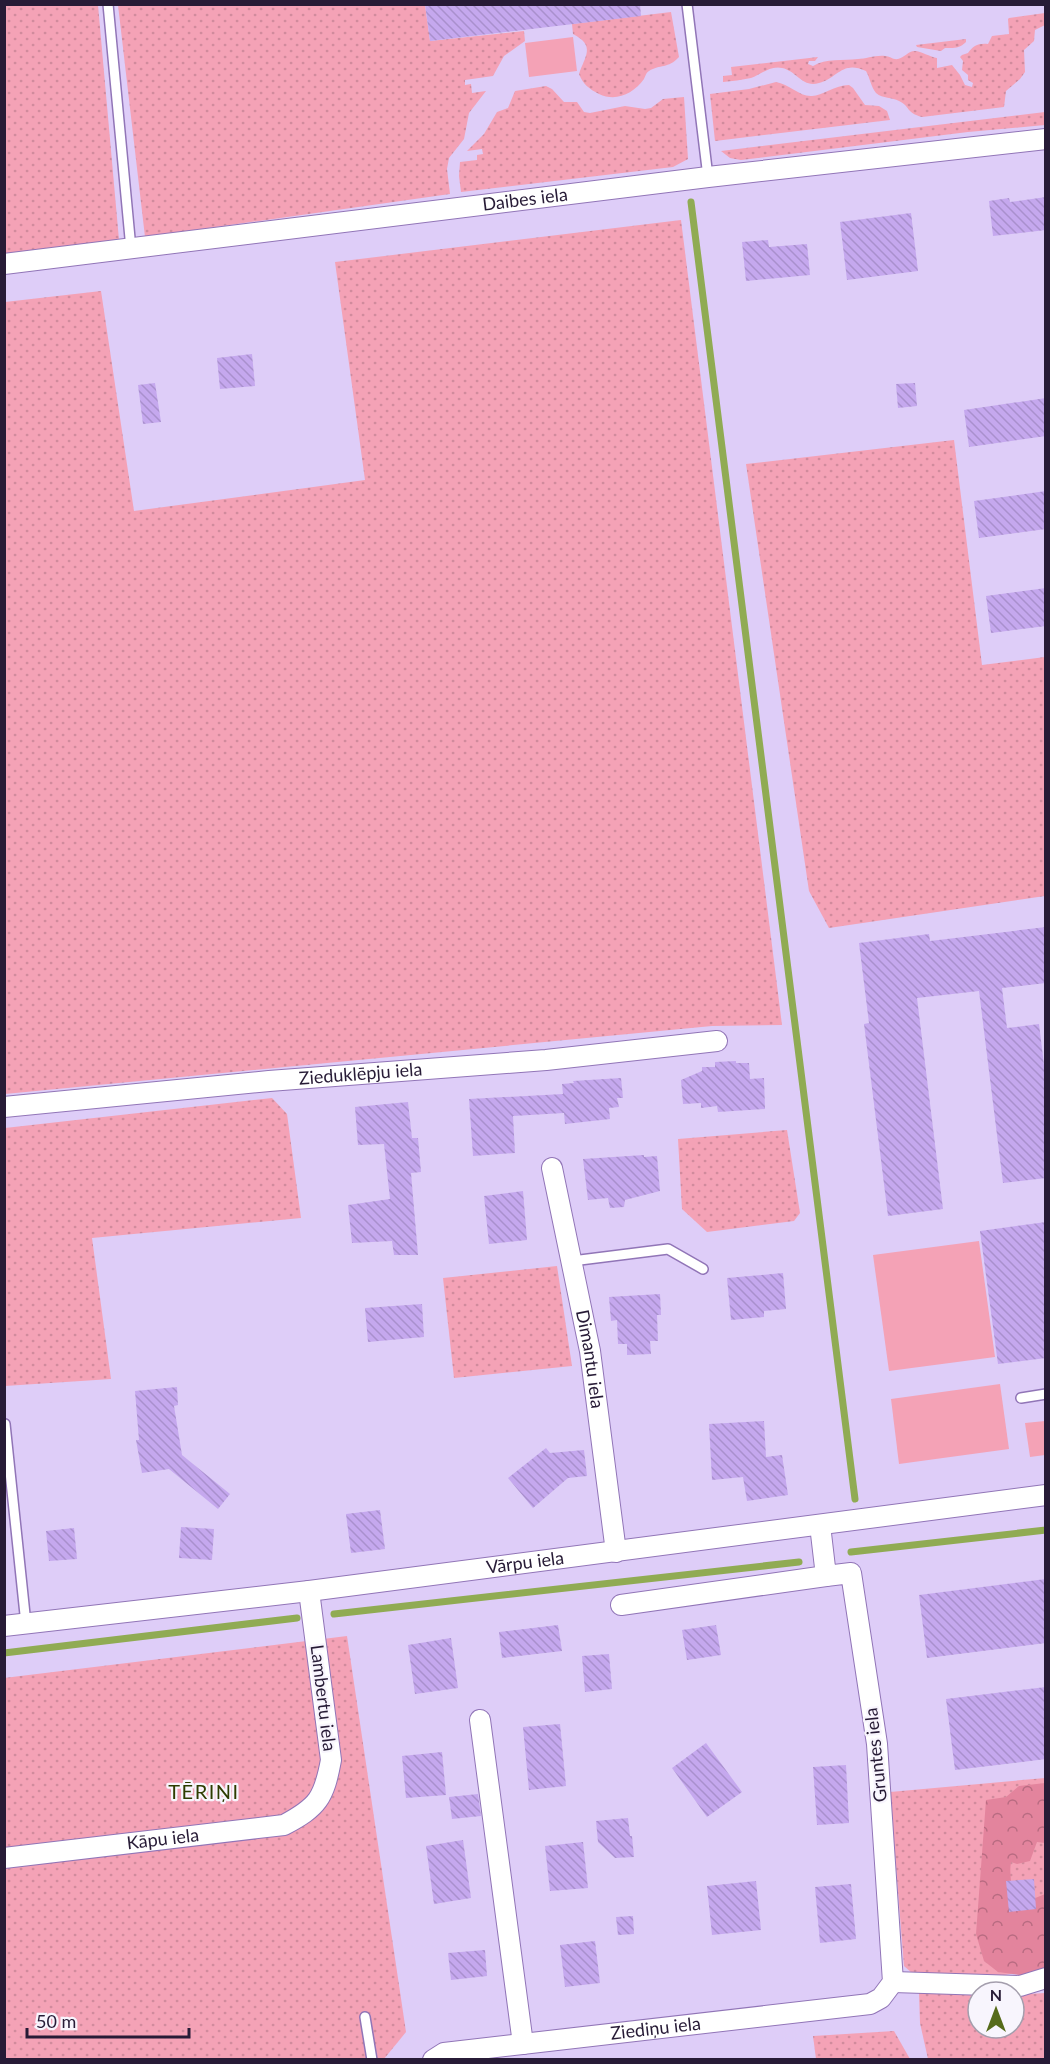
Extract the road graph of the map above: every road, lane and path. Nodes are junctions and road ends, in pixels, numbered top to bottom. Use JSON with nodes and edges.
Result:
{"nodes":[{"id":1,"x":108,"y":4,"type":"edge"},
{"id":2,"x":687,"y":4,"type":"edge"},
{"id":3,"x":1046,"y":139,"type":"edge"},
{"id":4,"x":708,"y":177,"type":"junction"},
{"id":5,"x":131,"y":249,"type":"junction"},
{"id":6,"x":4,"y":264,"type":"edge"},
{"id":7,"x":717,"y":1041,"type":"dead end"},
{"id":8,"x":4,"y":1107,"type":"edge"},
{"id":9,"x":552,"y":1168,"type":"dead end"},
{"id":10,"x":572,"y":1261,"type":"junction"},
{"id":11,"x":703,"y":1269,"type":"dead end"},
{"id":12,"x":1046,"y":1394,"type":"edge"},
{"id":13,"x":1021,"y":1398,"type":"dead end"},
{"id":14,"x":5,"y":1424,"type":"edge"},
{"id":15,"x":1046,"y":1495,"type":"edge"},
{"id":16,"x":820,"y":1525,"type":"junction"},
{"id":17,"x":616,"y":1552,"type":"junction"},
{"id":18,"x":826,"y":1576,"type":"junction"},
{"id":19,"x":309,"y":1591,"type":"junction"},
{"id":20,"x":621,"y":1605,"type":"dead end"},
{"id":21,"x":27,"y":1624,"type":"junction"},
{"id":22,"x":4,"y":1626,"type":"edge"},
{"id":23,"x":480,"y":1720,"type":"dead end"},
{"id":24,"x":316,"y":1803,"type":"joint"},
{"id":25,"x":4,"y":1858,"type":"edge"},
{"id":26,"x":1046,"y":1978,"type":"edge"},
{"id":27,"x":894,"y":1982,"type":"junction"},
{"id":28,"x":366,"y":2017,"type":"dead end"},
{"id":29,"x":523,"y":2044,"type":"junction"},
{"id":30,"x":438,"y":2056,"type":"edge"},
{"id":31,"x":372,"y":2060,"type":"edge"}],
"edges":[{"from":1,"to":5,"type":"lane"},
{"from":2,"to":4,"type":"lane"},
{"from":3,"to":4,"type":"street","name":"Daibes iela"},
{"from":4,"to":5,"type":"street","name":"Daibes iela"},
{"from":5,"to":6,"type":"street","name":"Daibes iela"},
{"from":7,"to":8,"type":"street","name":"Zieduklēpju iela"},
{"from":9,"to":10,"type":"street","name":"Dimantu iela"},
{"from":10,"to":11,"type":"lane"},
{"from":10,"to":17,"type":"street","name":"Dimantu iela"},
{"from":12,"to":13,"type":"lane"},
{"from":14,"to":21,"type":"lane"},
{"from":15,"to":16,"type":"street","name":"Vārpu iela"},
{"from":16,"to":17,"type":"street","name":"Vārpu iela"},
{"from":16,"to":18,"type":"street"},
{"from":17,"to":19,"type":"street","name":"Vārpu iela"},
{"from":18,"to":20,"type":"street"},
{"from":18,"to":27,"type":"street","name":"Gruntes iela"},
{"from":19,"to":21,"type":"street","name":"Vārpu iela"},
{"from":19,"to":24,"type":"street","name":"Lambertu iela"},
{"from":21,"to":22,"type":"street","name":"Vārpu iela"},
{"from":23,"to":29,"type":"street"},
{"from":24,"to":25,"type":"street","name":"Kāpu iela"},
{"from":26,"to":27,"type":"street"},
{"from":27,"to":29,"type":"street","name":"Ziediņu iela"},
{"from":28,"to":31,"type":"lane"},
{"from":29,"to":30,"type":"street","name":"Ziediņu iela"}]}
